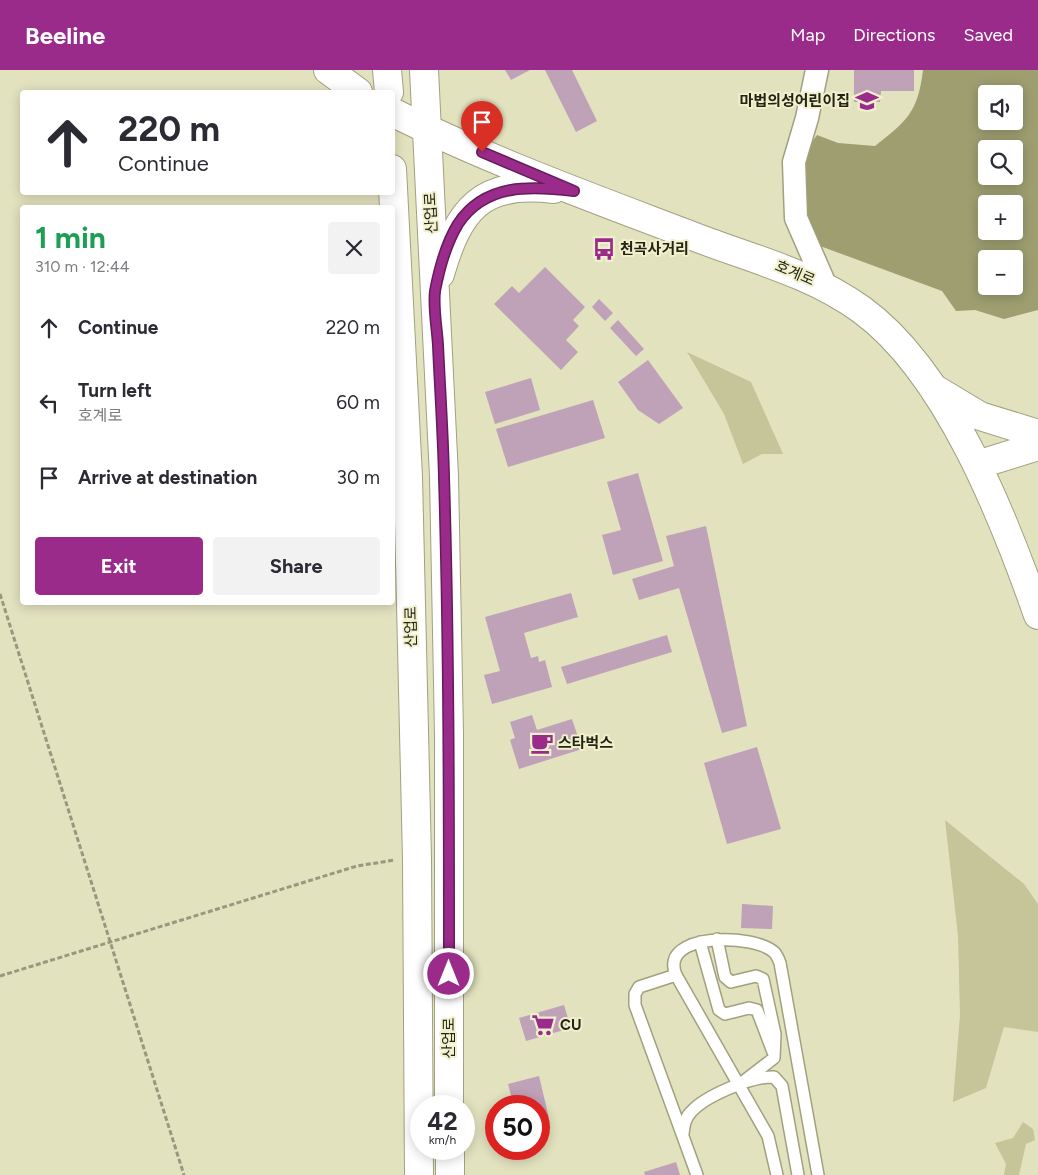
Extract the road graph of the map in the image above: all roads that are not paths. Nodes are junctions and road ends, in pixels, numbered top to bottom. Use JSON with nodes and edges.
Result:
{"nodes":[{"id":1,"x":310,"y":70,"type":"edge"},
{"id":2,"x":328,"y":70,"type":"edge"},
{"id":3,"x":387,"y":70,"type":"edge"},
{"id":4,"x":424,"y":70,"type":"edge"},
{"id":5,"x":817,"y":70,"type":"edge"},
{"id":6,"x":325,"y":90,"type":"edge"},
{"id":7,"x":355,"y":90,"type":"edge"},
{"id":8,"x":388,"y":90,"type":"edge"},
{"id":9,"x":395,"y":113,"type":"edge"},
{"id":10,"x":427,"y":129,"type":"junction"},
{"id":11,"x":574,"y":191,"type":"junction"},
{"id":12,"x":395,"y":221,"type":"edge"},
{"id":13,"x":826,"y":286,"type":"junction"},
{"id":14,"x":435,"y":292,"type":"junction"},
{"id":15,"x":933,"y":388,"type":"junction"},
{"id":16,"x":1038,"y":434,"type":"edge"},
{"id":17,"x":1038,"y":446,"type":"edge"},
{"id":18,"x":977,"y":466,"type":"junction"},
{"id":19,"x":1038,"y":616,"type":"edge"},
{"id":20,"x":717,"y":939,"type":"junction"},
{"id":21,"x":700,"y":942,"type":"junction"},
{"id":22,"x":676,"y":975,"type":"junction"},
{"id":23,"x":770,"y":1062,"type":"junction"},
{"id":24,"x":740,"y":1084,"type":"junction"},
{"id":25,"x":668,"y":1094,"type":"junction"},
{"id":26,"x":450,"y":1095,"type":"edge"},
{"id":27,"x":697,"y":1106,"type":"junction"},
{"id":28,"x":683,"y":1135,"type":"junction"},
{"id":29,"x":450,"y":1160,"type":"edge"},
{"id":30,"x":418,"y":1175,"type":"edge"},
{"id":31,"x":450,"y":1175,"type":"edge"},
{"id":32,"x":697,"y":1175,"type":"edge"},
{"id":33,"x":777,"y":1175,"type":"edge"},
{"id":34,"x":798,"y":1175,"type":"edge"},
{"id":35,"x":818,"y":1175,"type":"edge"}],
"edges":[{"from":1,"to":6,"type":"main road"},
{"from":2,"to":7,"type":"main road"},
{"from":3,"to":8,"type":"main road"},
{"from":4,"to":10,"type":"main road","name":"산업로"},
{"from":5,"to":13,"type":"street"},
{"from":9,"to":10,"type":"main road","name":"호계로"},
{"from":10,"to":11,"type":"main road","name":"호계로"},
{"from":10,"to":14,"type":"main road","name":"산업로"},
{"from":11,"to":13,"type":"main road","name":"호계로"},
{"from":11,"to":14,"type":"main road"},
{"from":12,"to":30,"type":"main road","name":"산업로"},
{"from":13,"to":15,"type":"main road","name":"호계로"},
{"from":14,"to":26,"type":"main road","name":"산업로"},
{"from":15,"to":16,"type":"main road"},
{"from":15,"to":18,"type":"main road","name":"호계로"},
{"from":17,"to":18,"type":"main road"},
{"from":18,"to":19,"type":"main road","name":"호계로"},
{"from":20,"to":21,"type":"lane"},
{"from":20,"to":23,"type":"lane"},
{"from":20,"to":35,"type":"lane"},
{"from":21,"to":22,"type":"lane"},
{"from":21,"to":23,"type":"lane"},
{"from":22,"to":24,"type":"lane"},
{"from":22,"to":25,"type":"lane"},
{"from":23,"to":24,"type":"lane"},
{"from":24,"to":27,"type":"lane"},
{"from":24,"to":33,"type":"lane"},
{"from":24,"to":34,"type":"lane"},
{"from":25,"to":27,"type":"lane"},
{"from":25,"to":28,"type":"lane"},
{"from":27,"to":28,"type":"lane"},
{"from":28,"to":32,"type":"lane"},
{"from":29,"to":31,"type":"main road"}]}
